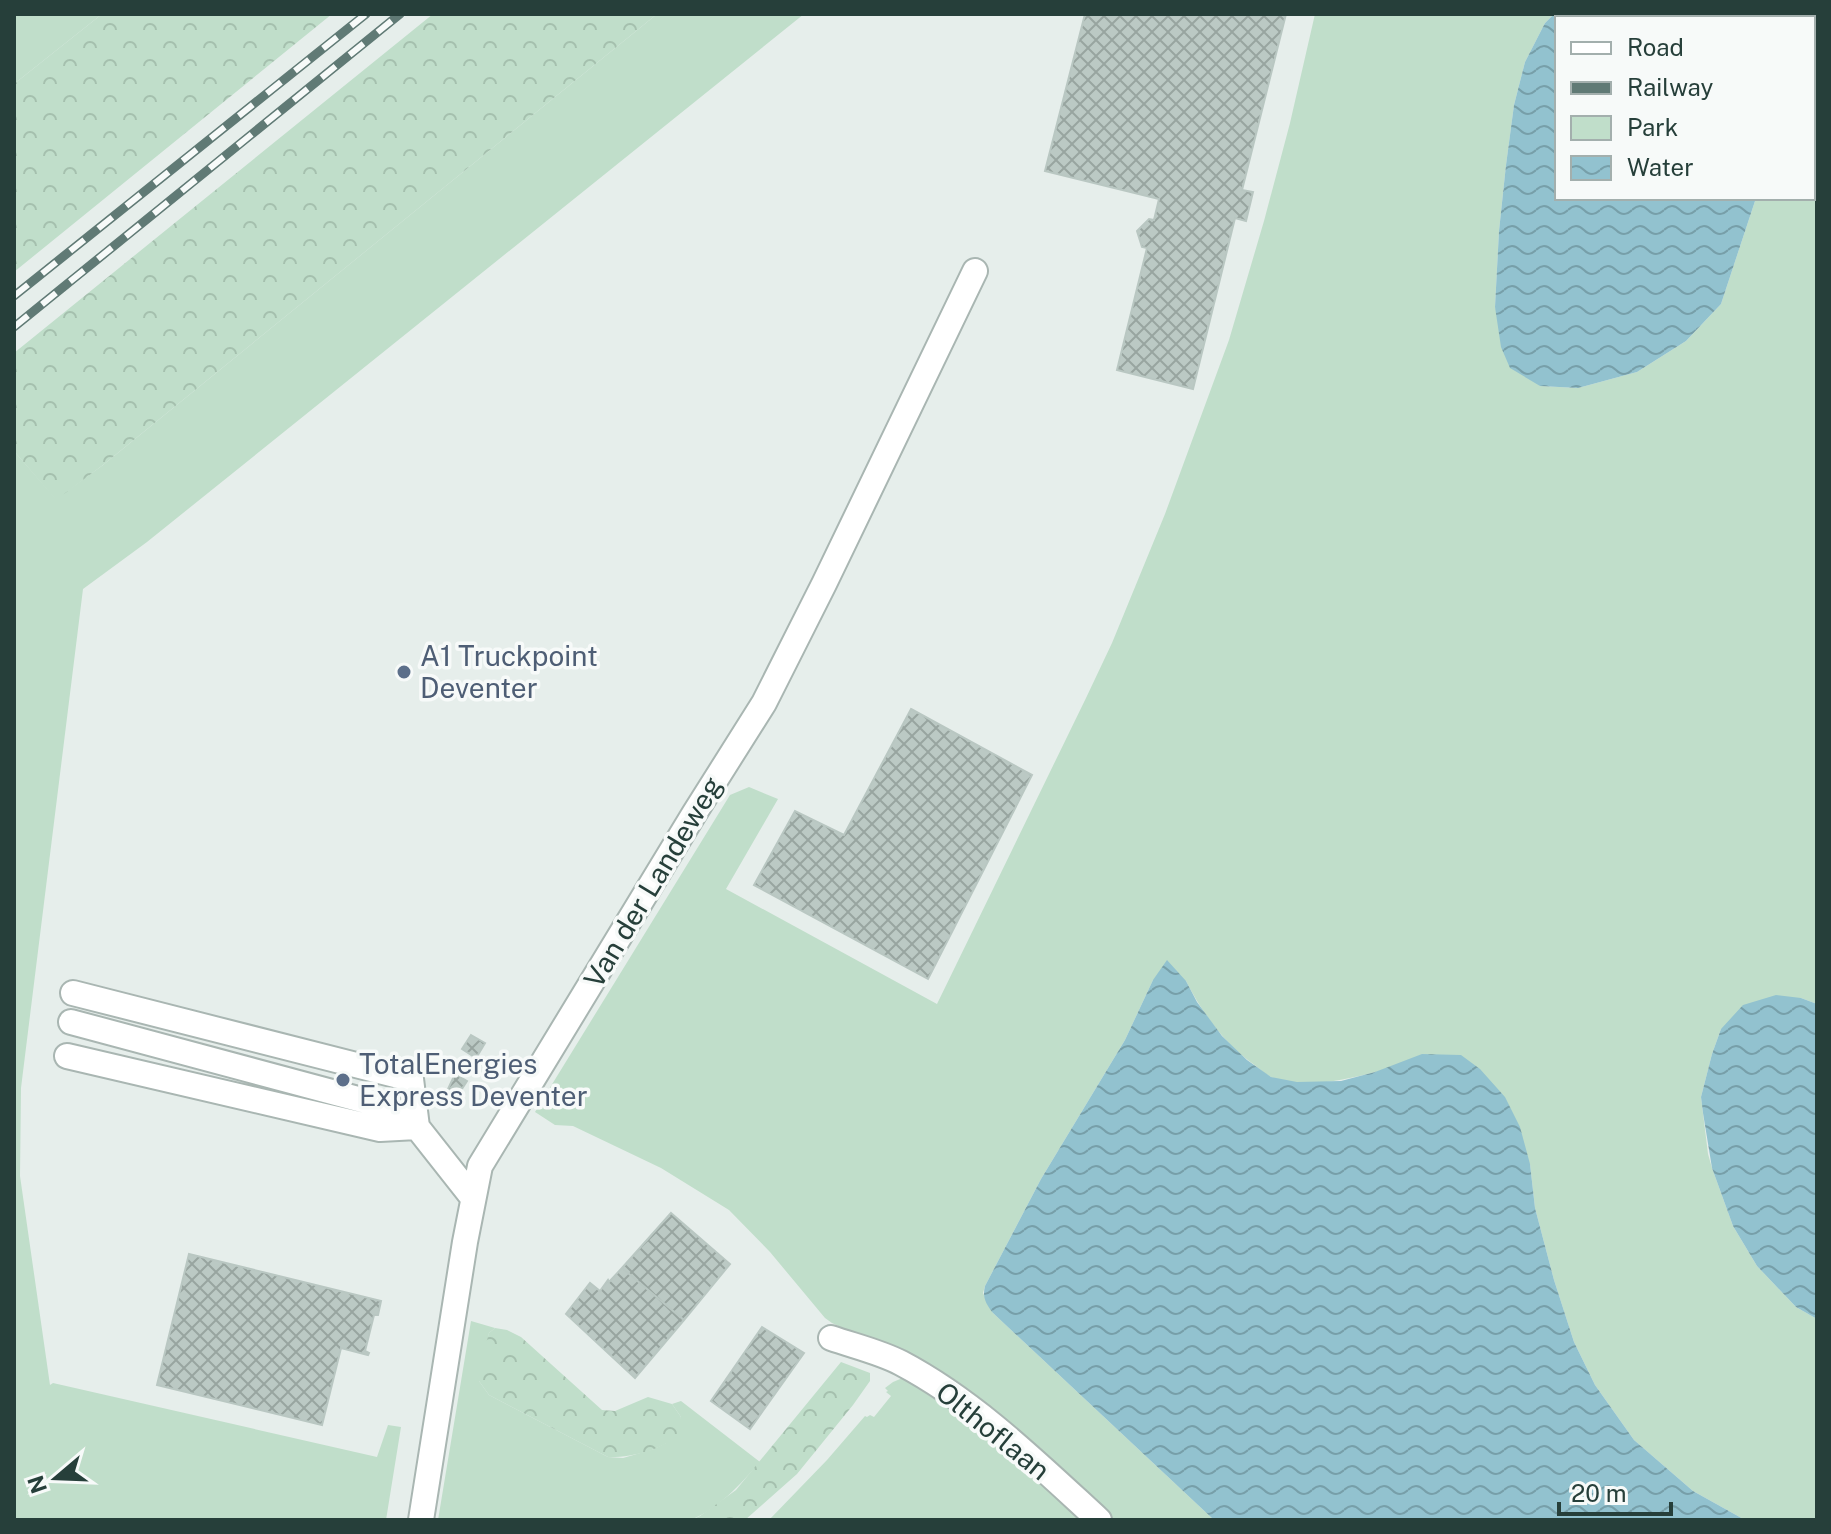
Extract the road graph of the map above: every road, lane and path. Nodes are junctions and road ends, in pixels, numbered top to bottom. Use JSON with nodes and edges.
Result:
{"nodes":[{"id":1,"x":975,"y":271,"type":"dead end"},
{"id":2,"x":73,"y":993,"type":"dead end"},
{"id":3,"x":71,"y":1022,"type":"dead end"},
{"id":4,"x":67,"y":1056,"type":"dead end"},
{"id":5,"x":417,"y":1127,"type":"junction"},
{"id":6,"x":473,"y":1198,"type":"junction"},
{"id":7,"x":831,"y":1338,"type":"dead end"},
{"id":8,"x":421,"y":1520,"type":"edge"},
{"id":9,"x":1099,"y":1520,"type":"edge"}],
"edges":[{"from":1,"to":6,"type":"street","name":"Van der Landeweg"},
{"from":2,"to":5,"type":"street"},
{"from":3,"to":5,"type":"street"},
{"from":4,"to":5,"type":"street"},
{"from":5,"to":6,"type":"street"},
{"from":6,"to":8,"type":"street","name":"Van der Landeweg"},
{"from":7,"to":9,"type":"street","name":"Olthoflaan"}]}
